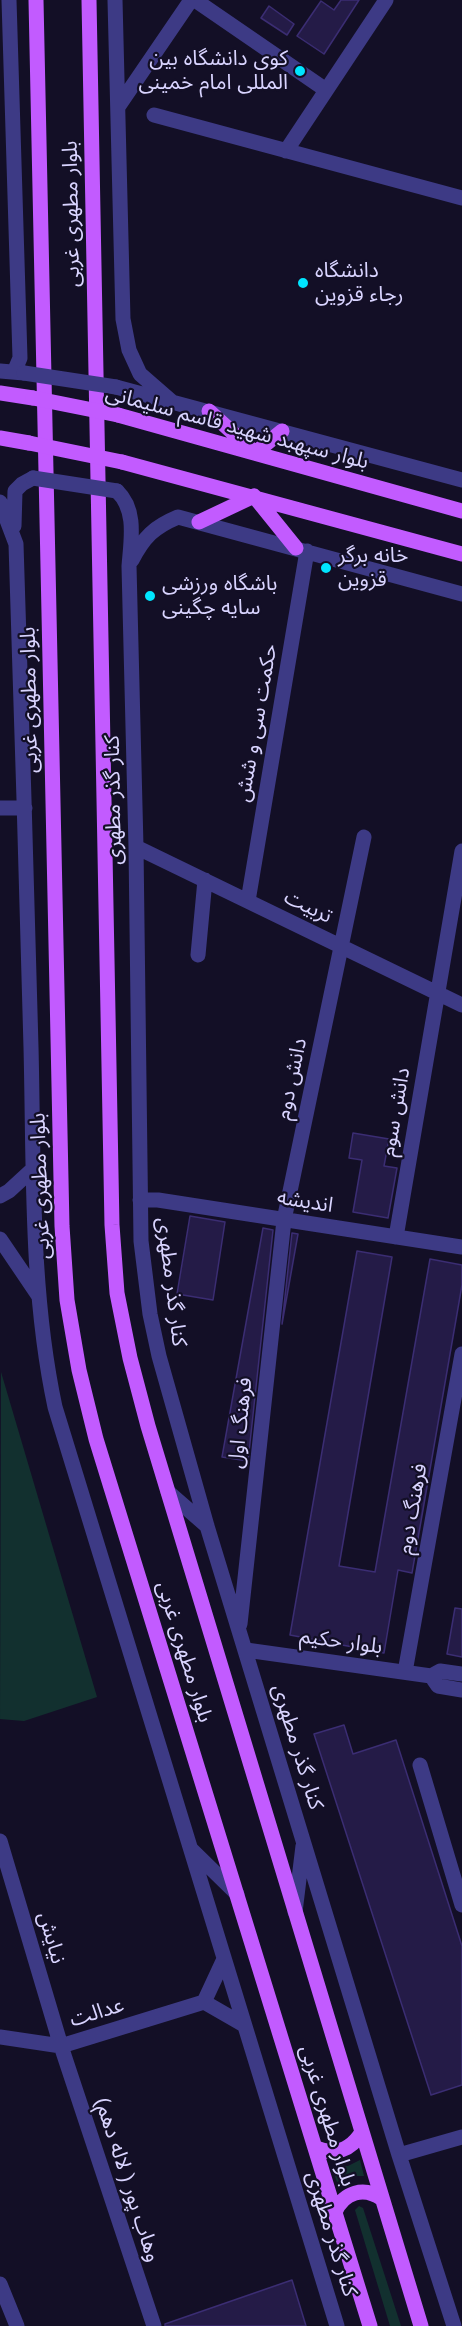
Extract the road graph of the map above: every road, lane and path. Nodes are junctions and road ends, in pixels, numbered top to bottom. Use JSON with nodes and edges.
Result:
{"nodes":[{"id":1,"x":36,"y":0,"type":"edge"},
{"id":2,"x":89,"y":0,"type":"edge"},
{"id":3,"x":116,"y":0,"type":"edge"},
{"id":4,"x":193,"y":0,"type":"edge"},
{"id":5,"x":386,"y":0,"type":"edge"},
{"id":6,"x":9,"y":4,"type":"edge"},
{"id":7,"x":0,"y":74,"type":"edge"},
{"id":8,"x":326,"y":90,"type":"junction"},
{"id":9,"x":118,"y":107,"type":"junction"},
{"id":10,"x":154,"y":115,"type":"dead end"},
{"id":11,"x":286,"y":151,"type":"junction"},
{"id":12,"x":462,"y":198,"type":"edge"},
{"id":13,"x":13,"y":372,"type":"edge"},
{"id":14,"x":0,"y":393,"type":"edge"},
{"id":15,"x":171,"y":401,"type":"junction"},
{"id":16,"x":209,"y":411,"type":"junction"},
{"id":17,"x":282,"y":431,"type":"junction"},
{"id":18,"x":0,"y":438,"type":"edge"},
{"id":19,"x":255,"y":453,"type":"junction"},
{"id":20,"x":462,"y":480,"type":"edge"},
{"id":21,"x":254,"y":496,"type":"junction"},
{"id":22,"x":0,"y":502,"type":"edge"},
{"id":23,"x":462,"y":511,"type":"edge"},
{"id":24,"x":199,"y":522,"type":"junction"},
{"id":25,"x":16,"y":544,"type":"junction"},
{"id":26,"x":301,"y":550,"type":"junction"},
{"id":27,"x":462,"y":554,"type":"edge"},
{"id":28,"x":129,"y":566,"type":"junction"},
{"id":29,"x":462,"y":594,"type":"edge"},
{"id":30,"x":0,"y":808,"type":"edge"},
{"id":31,"x":25,"y":808,"type":"junction"},
{"id":32,"x":364,"y":837,"type":"dead end"},
{"id":33,"x":136,"y":847,"type":"junction"},
{"id":34,"x":462,"y":851,"type":"edge"},
{"id":35,"x":205,"y":880,"type":"junction"},
{"id":36,"x":248,"y":901,"type":"junction"},
{"id":37,"x":341,"y":946,"type":"junction"},
{"id":38,"x":198,"y":955,"type":"dead end"},
{"id":39,"x":437,"y":993,"type":"junction"},
{"id":40,"x":462,"y":1005,"type":"edge"},
{"id":41,"x":34,"y":1168,"type":"junction"},
{"id":42,"x":0,"y":1196,"type":"edge"},
{"id":43,"x":141,"y":1200,"type":"junction"},
{"id":44,"x":284,"y":1220,"type":"junction"},
{"id":45,"x":396,"y":1237,"type":"junction"},
{"id":46,"x":0,"y":1239,"type":"edge"},
{"id":47,"x":462,"y":1247,"type":"edge"},
{"id":48,"x":38,"y":1295,"type":"junction"},
{"id":49,"x":462,"y":1354,"type":"edge"},
{"id":50,"x":168,"y":1492,"type":"junction"},
{"id":51,"x":207,"y":1526,"type":"junction"},
{"id":52,"x":240,"y":1630,"type":"junction"},
{"id":53,"x":246,"y":1650,"type":"junction"},
{"id":54,"x":405,"y":1672,"type":"junction"},
{"id":55,"x":462,"y":1674,"type":"edge"},
{"id":56,"x":430,"y":1676,"type":"junction"},
{"id":57,"x":462,"y":1690,"type":"edge"},
{"id":58,"x":420,"y":1765,"type":"dead end"},
{"id":59,"x":303,"y":1840,"type":"junction"},
{"id":60,"x":0,"y":1841,"type":"edge"},
{"id":61,"x":189,"y":1847,"type":"junction"},
{"id":62,"x":237,"y":1893,"type":"junction"},
{"id":63,"x":462,"y":1905,"type":"edge"},
{"id":64,"x":295,"y":1912,"type":"junction"},
{"id":65,"x":224,"y":1959,"type":"junction"},
{"id":66,"x":204,"y":2002,"type":"junction"},
{"id":67,"x":244,"y":2025,"type":"junction"},
{"id":68,"x":0,"y":2037,"type":"edge"},
{"id":69,"x":61,"y":2046,"type":"junction"},
{"id":70,"x":362,"y":2132,"type":"junction"},
{"id":71,"x":462,"y":2137,"type":"edge"},
{"id":72,"x":315,"y":2148,"type":"junction"},
{"id":73,"x":399,"y":2155,"type":"junction"},
{"id":74,"x":382,"y":2199,"type":"junction"},
{"id":75,"x":335,"y":2212,"type":"junction"},
{"id":76,"x":0,"y":2284,"type":"edge"},
{"id":77,"x":17,"y":2326,"type":"edge"},
{"id":78,"x":154,"y":2326,"type":"edge"},
{"id":79,"x":337,"y":2326,"type":"edge"},
{"id":80,"x":370,"y":2326,"type":"edge"},
{"id":81,"x":421,"y":2326,"type":"edge"},
{"id":82,"x":454,"y":2326,"type":"edge"}],
"edges":[{"from":1,"to":62,"type":"main road","name":"بلوار مطهری غربی"},
{"from":2,"to":50,"type":"main road","name":"بلوار مطهری غربی"},
{"from":3,"to":9,"type":"street"},
{"from":4,"to":8,"type":"street"},
{"from":4,"to":9,"type":"street"},
{"from":5,"to":8,"type":"street"},
{"from":6,"to":7,"type":"street"},
{"from":6,"to":13,"type":"street"},
{"from":8,"to":11,"type":"street"},
{"from":9,"to":15,"type":"street"},
{"from":10,"to":11,"type":"street"},
{"from":11,"to":12,"type":"street"},
{"from":13,"to":15,"type":"street","bridge":true},
{"from":14,"to":19,"type":"main road","name":"بلوار سپهبد شهید قاسم سلیمانی","bridge":true},
{"from":15,"to":16,"type":"street"},
{"from":16,"to":17,"type":"street"},
{"from":16,"to":19,"type":"main road"},
{"from":17,"to":19,"type":"main road"},
{"from":17,"to":20,"type":"street"},
{"from":18,"to":21,"type":"main road","bridge":true},
{"from":19,"to":23,"type":"main road","name":"بلوار سپهبد شهید قاسم سلیمانی"},
{"from":21,"to":24,"type":"main road"},
{"from":21,"to":26,"type":"main road"},
{"from":21,"to":27,"type":"main road"},
{"from":22,"to":25,"type":"street","name":"کنار گذر مطهری"},
{"from":24,"to":26,"type":"street"},
{"from":24,"to":28,"type":"street"},
{"from":25,"to":28,"type":"street","name":"کنار گذر مطهری","bridge":true},
{"from":25,"to":31,"type":"street","name":"کنار گذر مطهری"},
{"from":26,"to":29,"type":"street"},
{"from":26,"to":36,"type":"street","name":"حکمت سی و شش"},
{"from":28,"to":33,"type":"street","name":"کنار گذر مطهری"},
{"from":30,"to":31,"type":"street"},
{"from":31,"to":41,"type":"street","name":"کنار گذر مطهری"},
{"from":32,"to":37,"type":"street","name":"دانش دوم"},
{"from":33,"to":35,"type":"street","name":"تربیت"},
{"from":33,"to":43,"type":"street","name":"کنار گذر مطهری"},
{"from":34,"to":39,"type":"street","name":"دانش سوم"},
{"from":35,"to":36,"type":"street","name":"تربیت"},
{"from":35,"to":38,"type":"street"},
{"from":36,"to":37,"type":"street","name":"تربیت"},
{"from":37,"to":39,"type":"street","name":"تربیت"},
{"from":37,"to":44,"type":"street","name":"دانش دوم"},
{"from":39,"to":40,"type":"street","name":"تربیت"},
{"from":39,"to":45,"type":"street","name":"دانش سوم"},
{"from":41,"to":42,"type":"street"},
{"from":41,"to":48,"type":"street","name":"کنار گذر مطهری"},
{"from":43,"to":44,"type":"street","name":"اندیشه"},
{"from":43,"to":51,"type":"street","name":"کنار گذر مطهری"},
{"from":44,"to":45,"type":"street","name":"اندیشه"},
{"from":44,"to":52,"type":"street","name":"فرهنگ اول"},
{"from":45,"to":47,"type":"street","name":"اندیشه"},
{"from":46,"to":48,"type":"street"},
{"from":48,"to":61,"type":"street","name":"کنار گذر مطهری"},
{"from":49,"to":54,"type":"street","name":"فرهنگ دوم"},
{"from":50,"to":51,"type":"street"},
{"from":50,"to":64,"type":"main road","name":"بلوار مطهری غربی"},
{"from":51,"to":52,"type":"street","name":"کنار گذر مطهری"},
{"from":52,"to":53,"type":"street","name":"کنار گذر مطهری"},
{"from":53,"to":54,"type":"street","name":"بلوار حکیم"},
{"from":53,"to":59,"type":"street","name":"کنار گذر مطهری"},
{"from":54,"to":56,"type":"street","name":"بلوار حکیم"},
{"from":55,"to":56,"type":"street","name":"بلوار حکیم"},
{"from":56,"to":57,"type":"street","name":"بلوار حکیم"},
{"from":58,"to":63,"type":"street"},
{"from":59,"to":64,"type":"street"},
{"from":59,"to":73,"type":"street","name":"کنار گذر مطهری"},
{"from":60,"to":69,"type":"street","name":"نيايش"},
{"from":61,"to":62,"type":"street"},
{"from":61,"to":65,"type":"street","name":"کنار گذر مطهری"},
{"from":62,"to":72,"type":"main road","name":"بلوار مطهری غربی"},
{"from":64,"to":70,"type":"main road","name":"بلوار مطهری غربی"},
{"from":65,"to":66,"type":"street"},
{"from":65,"to":67,"type":"street","name":"کنار گذر مطهری"},
{"from":66,"to":67,"type":"street"},
{"from":66,"to":69,"type":"street","name":"عدالت"},
{"from":67,"to":79,"type":"street","name":"کنار گذر مطهری"},
{"from":68,"to":69,"type":"street","name":"عدالت"},
{"from":69,"to":78,"type":"street","name":"وهاب پور ( لاله دهم)"},
{"from":70,"to":72,"type":"main road"},
{"from":70,"to":74,"type":"main road","name":"بلوار مطهری غربی"},
{"from":71,"to":73,"type":"street"},
{"from":72,"to":75,"type":"main road","name":"بلوار مطهری غربی"},
{"from":73,"to":82,"type":"street","name":"کنار گذر مطهری"},
{"from":74,"to":75,"type":"main road"},
{"from":74,"to":81,"type":"main road","name":"بلوار مطهری غربی"},
{"from":75,"to":80,"type":"main road","name":"بلوار مطهری غربی"},
{"from":76,"to":77,"type":"street"}]}
